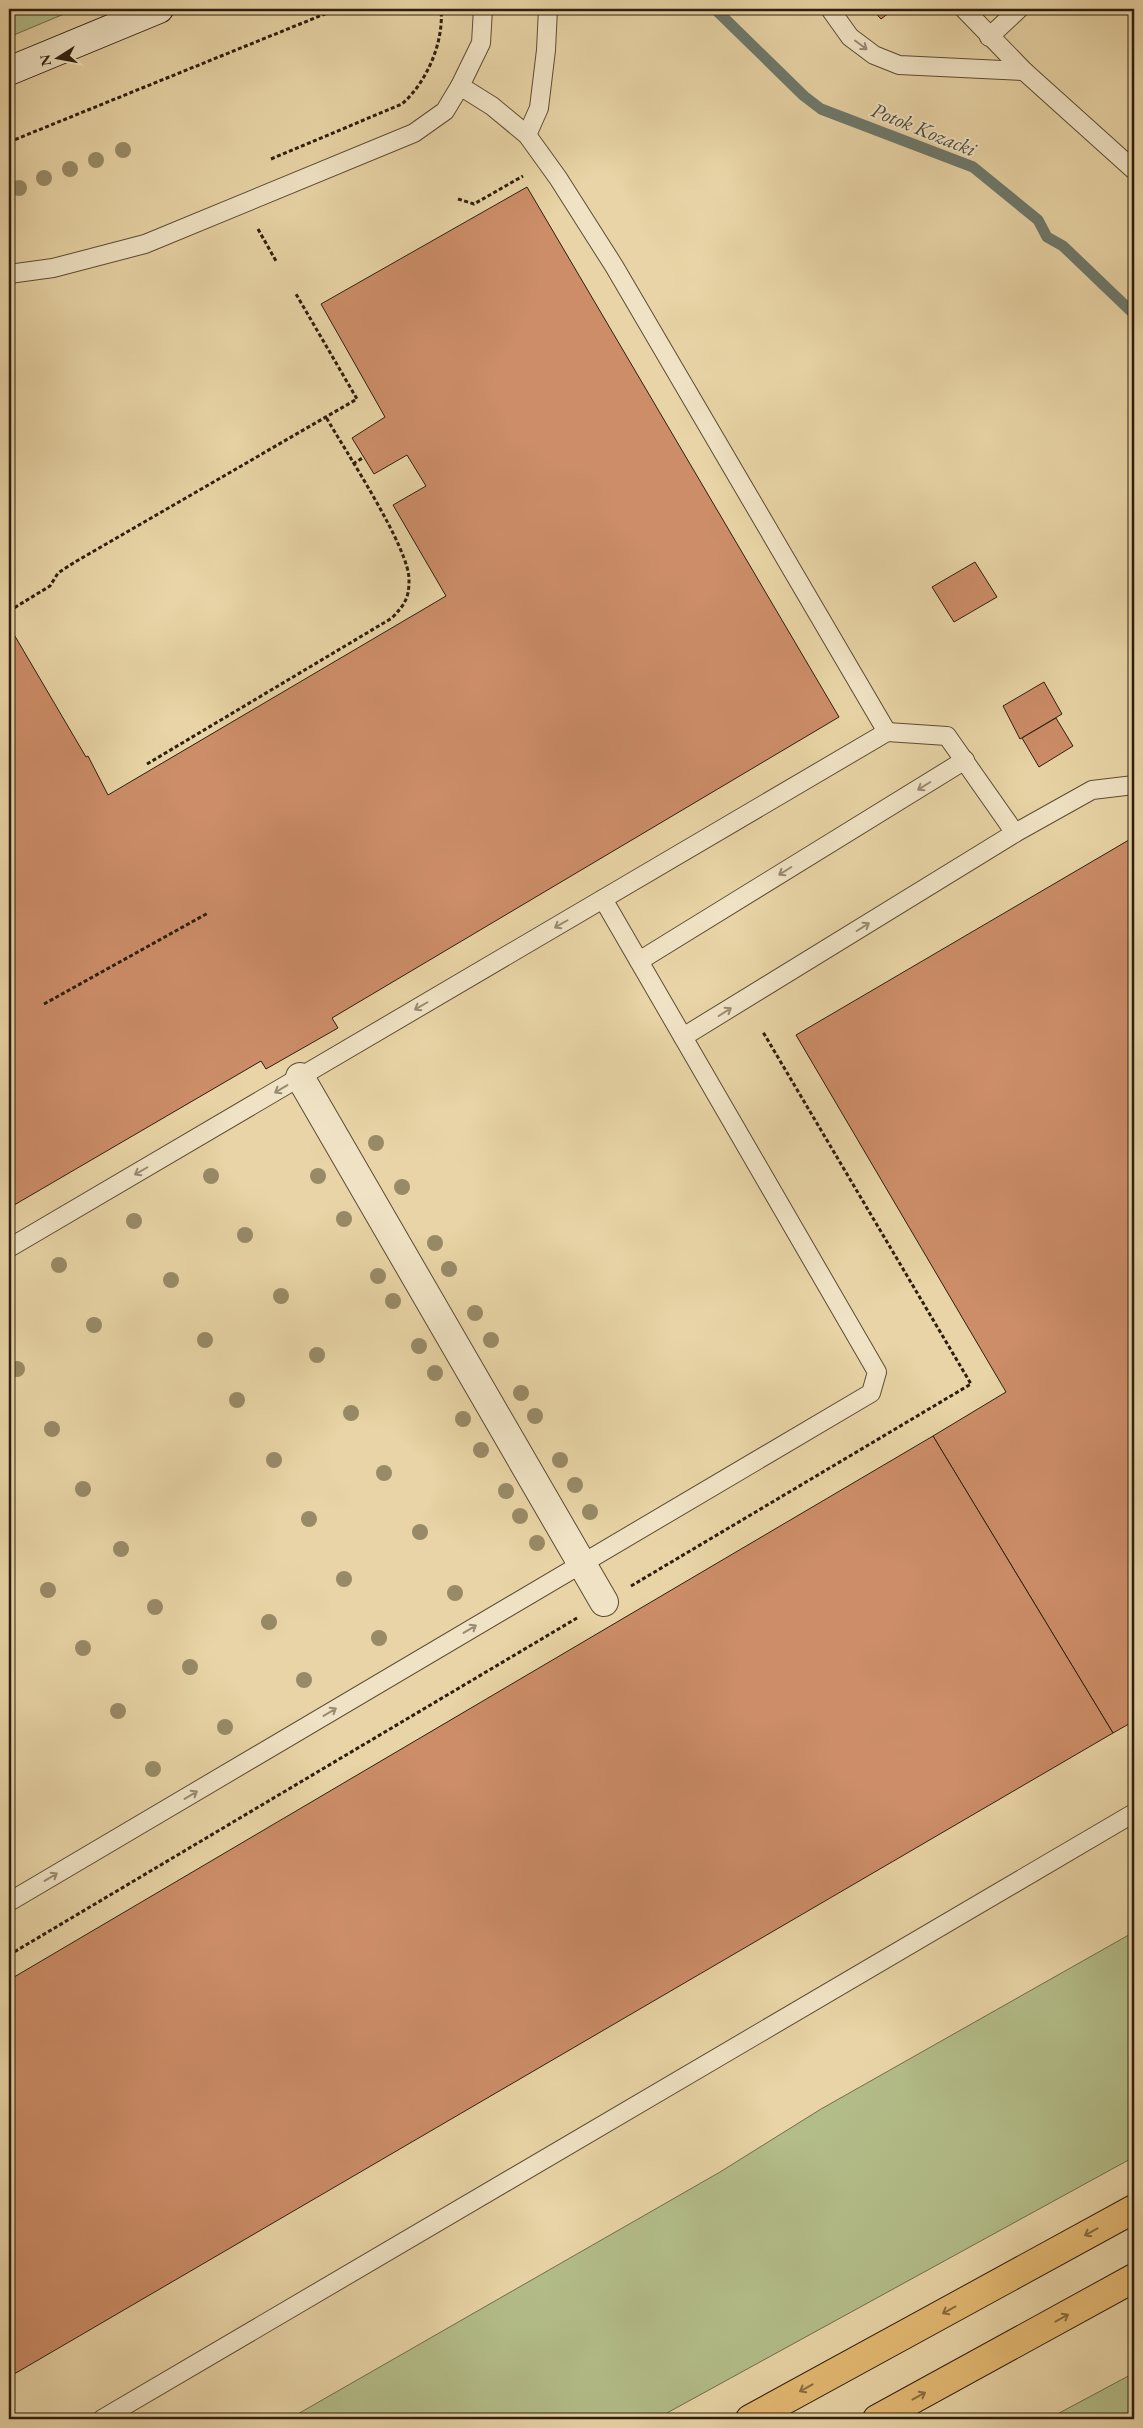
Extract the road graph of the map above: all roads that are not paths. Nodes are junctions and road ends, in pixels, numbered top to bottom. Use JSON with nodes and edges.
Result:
{"nodes":[{"id":1,"x":159,"y":9,"type":"edge"},
{"id":2,"x":483,"y":9,"type":"edge"},
{"id":3,"x":548,"y":9,"type":"edge"},
{"id":4,"x":830,"y":9,"type":"edge"},
{"id":5,"x":964,"y":9,"type":"edge"},
{"id":6,"x":1019,"y":9,"type":"edge"},
{"id":7,"x":989,"y":37,"type":"junction"},
{"id":8,"x":9,"y":71,"type":"edge"},
{"id":9,"x":1024,"y":71,"type":"junction"},
{"id":10,"x":460,"y":86,"type":"junction"},
{"id":11,"x":527,"y":135,"type":"junction"},
{"id":12,"x":1134,"y":170,"type":"edge"},
{"id":13,"x":9,"y":274,"type":"edge"},
{"id":14,"x":887,"y":732,"type":"junction"},
{"id":15,"x":965,"y":760,"type":"junction"},
{"id":16,"x":1134,"y":786,"type":"edge"},
{"id":17,"x":1015,"y":834,"type":"junction"},
{"id":18,"x":603,"y":899,"type":"junction"},
{"id":19,"x":639,"y":961,"type":"junction"},
{"id":20,"x":683,"y":1037,"type":"junction"},
{"id":21,"x":300,"y":1077,"type":"junction"},
{"id":22,"x":9,"y":1248,"type":"edge"},
{"id":23,"x":582,"y":1562,"type":"junction"},
{"id":24,"x":604,"y":1602,"type":"dead end"},
{"id":25,"x":1134,"y":1813,"type":"edge"},
{"id":26,"x":9,"y":1902,"type":"edge"},
{"id":27,"x":1134,"y":2209,"type":"edge"},
{"id":28,"x":1134,"y":2278,"type":"edge"},
{"id":29,"x":102,"y":2419,"type":"edge"},
{"id":30,"x":750,"y":2419,"type":"edge"},
{"id":31,"x":877,"y":2419,"type":"edge"}],
"edges":[{"from":1,"to":8,"type":"street"},
{"from":2,"to":10,"type":"lane"},
{"from":3,"to":11,"type":"lane"},
{"from":4,"to":9,"type":"lane","one_way":true},
{"from":5,"to":7,"type":"lane"},
{"from":6,"to":7,"type":"lane"},
{"from":7,"to":9,"type":"lane"},
{"from":9,"to":12,"type":"lane"},
{"from":10,"to":11,"type":"lane"},
{"from":10,"to":13,"type":"lane"},
{"from":11,"to":14,"type":"lane"},
{"from":14,"to":15,"type":"lane"},
{"from":14,"to":18,"type":"lane"},
{"from":15,"to":17,"type":"lane"},
{"from":15,"to":19,"type":"lane","one_way":true},
{"from":16,"to":17,"type":"lane"},
{"from":20,"to":17,"type":"lane","one_way":true},
{"from":18,"to":19,"type":"lane"},
{"from":18,"to":21,"type":"lane","one_way":true},
{"from":19,"to":20,"type":"lane"},
{"from":20,"to":23,"type":"lane"},
{"from":21,"to":22,"type":"lane","one_way":true},
{"from":21,"to":23,"type":"street"},
{"from":23,"to":24,"type":"street"},
{"from":26,"to":23,"type":"lane","one_way":true},
{"from":25,"to":29,"type":"lane"},
{"from":27,"to":30,"type":"highway","one_way":true},
{"from":31,"to":28,"type":"highway","one_way":true}]}
